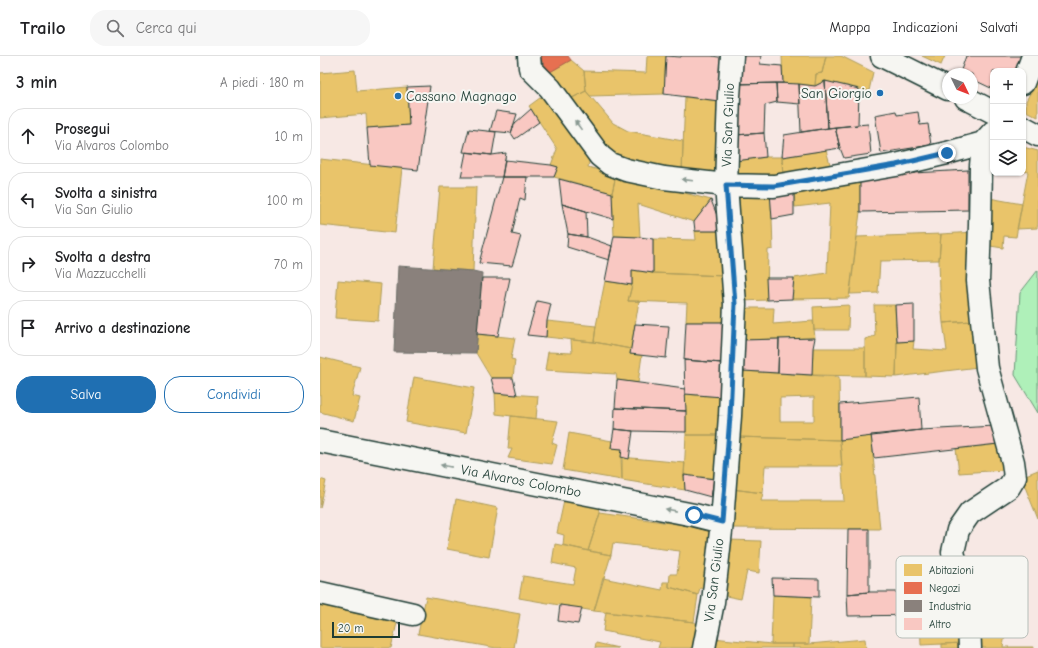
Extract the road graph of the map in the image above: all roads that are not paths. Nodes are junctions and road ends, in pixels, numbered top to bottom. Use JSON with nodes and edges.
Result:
{"nodes":[{"id":1,"x":529,"y":56,"type":"edge"},
{"id":2,"x":732,"y":56,"type":"edge"},
{"id":3,"x":882,"y":56,"type":"edge"},
{"id":4,"x":1033,"y":56,"type":"edge"},
{"id":5,"x":1026,"y":74,"type":"edge"},
{"id":6,"x":942,"y":86,"type":"edge"},
{"id":7,"x":978,"y":104,"type":"edge"},
{"id":8,"x":990,"y":110,"type":"edge"},
{"id":9,"x":1026,"y":129,"type":"edge"},
{"id":10,"x":1038,"y":135,"type":"edge"},
{"id":11,"x":988,"y":137,"type":"edge"},
{"id":12,"x":726,"y":185,"type":"junction"},
{"id":13,"x":320,"y":441,"type":"edge"},
{"id":14,"x":722,"y":522,"type":"junction"},
{"id":15,"x":954,"y":556,"type":"edge"},
{"id":16,"x":320,"y":593,"type":"edge"},
{"id":17,"x":413,"y":614,"type":"dead end"},
{"id":18,"x":970,"y":638,"type":"edge"},
{"id":19,"x":704,"y":648,"type":"edge"},
{"id":20,"x":970,"y":648,"type":"edge"}],
"edges":[{"from":12,"to":1,"type":"street","one_way":true},
{"from":2,"to":12,"type":"street","name":"Via San Giulio"},
{"from":3,"to":6,"type":"street"},
{"from":4,"to":5,"type":"street"},
{"from":7,"to":8,"type":"street"},
{"from":9,"to":10,"type":"street"},
{"from":11,"to":12,"type":"street"},
{"from":11,"to":15,"type":"street"},
{"from":12,"to":14,"type":"street","name":"Via San Giulio"},
{"from":14,"to":13,"type":"street","name":"Via Alvaros Colombo","one_way":true},
{"from":14,"to":19,"type":"street","name":"Via San Giulio"},
{"from":16,"to":17,"type":"street"},
{"from":18,"to":20,"type":"street"}]}
